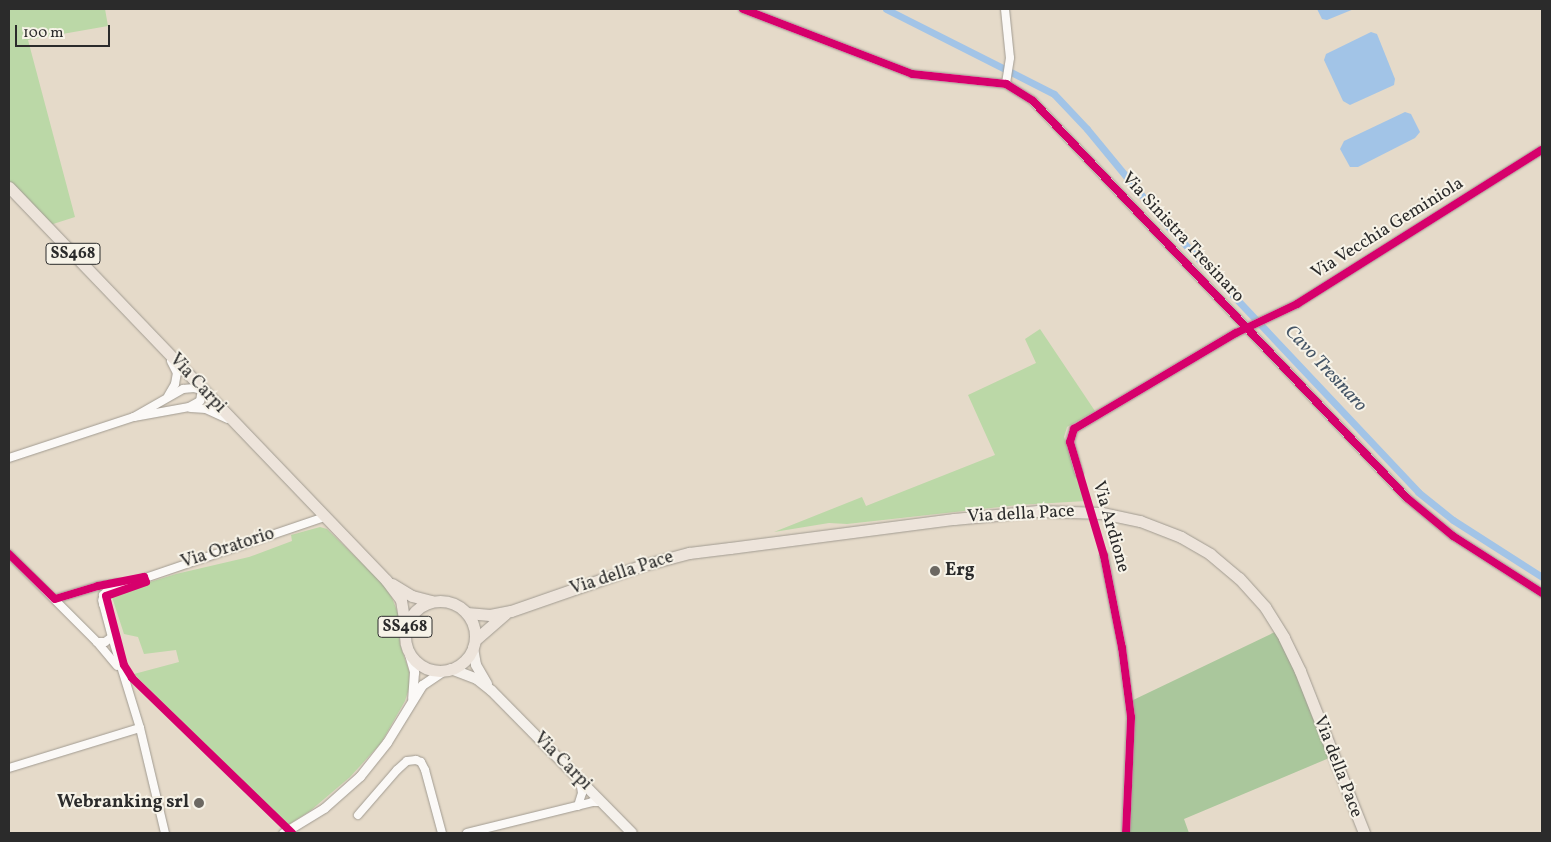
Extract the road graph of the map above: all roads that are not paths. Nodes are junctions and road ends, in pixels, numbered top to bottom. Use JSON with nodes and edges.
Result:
{"nodes":[{"id":1,"x":743,"y":9,"type":"edge"},
{"id":2,"x":1005,"y":9,"type":"edge"},
{"id":3,"x":1006,"y":84,"type":"junction"},
{"id":4,"x":1542,"y":150,"type":"edge"},
{"id":5,"x":9,"y":187,"type":"edge"},
{"id":6,"x":1248,"y":328,"type":"junction"},
{"id":7,"x":164,"y":350,"type":"junction"},
{"id":8,"x":202,"y":390,"type":"junction"},
{"id":9,"x":168,"y":396,"type":"junction"},
{"id":10,"x":189,"y":407,"type":"junction"},
{"id":11,"x":134,"y":417,"type":"junction"},
{"id":12,"x":232,"y":422,"type":"junction"},
{"id":13,"x":9,"y":458,"type":"edge"},
{"id":14,"x":1079,"y":473,"type":"dead end"},
{"id":15,"x":324,"y":517,"type":"junction"},
{"id":16,"x":9,"y":554,"type":"edge"},
{"id":17,"x":1104,"y":556,"type":"dead end"},
{"id":18,"x":386,"y":580,"type":"junction"},
{"id":19,"x":133,"y":581,"type":"junction"},
{"id":20,"x":98,"y":586,"type":"junction"},
{"id":21,"x":1542,"y":593,"type":"edge"},
{"id":22,"x":55,"y":599,"type":"junction"},
{"id":23,"x":431,"y":601,"type":"junction"},
{"id":24,"x":103,"y":604,"type":"junction"},
{"id":25,"x":511,"y":611,"type":"junction"},
{"id":26,"x":467,"y":613,"type":"junction"},
{"id":27,"x":405,"y":626,"type":"junction"},
{"id":28,"x":112,"y":637,"type":"junction"},
{"id":29,"x":97,"y":642,"type":"junction"},
{"id":30,"x":474,"y":644,"type":"junction"},
{"id":31,"x":409,"y":654,"type":"junction"},
{"id":32,"x":447,"y":670,"type":"junction"},
{"id":33,"x":126,"y":680,"type":"junction"},
{"id":34,"x":492,"y":691,"type":"junction"},
{"id":35,"x":412,"y":701,"type":"junction"},
{"id":36,"x":140,"y":728,"type":"junction"},
{"id":37,"x":9,"y":768,"type":"edge"},
{"id":38,"x":580,"y":781,"type":"junction"},
{"id":39,"x":601,"y":802,"type":"junction"},
{"id":40,"x":578,"y":806,"type":"junction"},
{"id":41,"x":358,"y":815,"type":"dead end"},
{"id":42,"x":164,"y":833,"type":"edge"},
{"id":43,"x":283,"y":833,"type":"edge"},
{"id":44,"x":442,"y":833,"type":"edge"},
{"id":45,"x":467,"y":833,"type":"edge"},
{"id":46,"x":632,"y":833,"type":"edge"},
{"id":47,"x":1126,"y":833,"type":"edge"},
{"id":48,"x":1364,"y":833,"type":"edge"}],
"edges":[{"from":1,"to":3,"type":"street","name":"Via Sinistra Tresinaro"},
{"from":2,"to":3,"type":"street"},
{"from":3,"to":6,"type":"street","name":"Via Sinistra Tresinaro"},
{"from":4,"to":6,"type":"street","name":"Via Vecchia Geminiola"},
{"from":5,"to":7,"type":"main road","name":"Via Carpi","number":"SS468"},
{"from":6,"to":14,"type":"street","name":"Via Ardione"},
{"from":6,"to":21,"type":"street","name":"Via Sinistra Tresinaro"},
{"from":7,"to":8,"type":"main road","name":"Via Carpi","number":"SS468"},
{"from":7,"to":9,"type":"street"},
{"from":8,"to":9,"type":"street"},
{"from":8,"to":10,"type":"street"},
{"from":8,"to":12,"type":"main road","name":"Via Carpi","number":"SS468"},
{"from":9,"to":11,"type":"street"},
{"from":10,"to":11,"type":"street"},
{"from":10,"to":12,"type":"street"},
{"from":11,"to":13,"type":"street"},
{"from":12,"to":15,"type":"main road","name":"Via Carpi","number":"SS468"},
{"from":15,"to":18,"type":"main road","name":"Via Carpi","number":"SS468"},
{"from":15,"to":19,"type":"street","name":"Via Oratorio"},
{"from":16,"to":22,"type":"street"},
{"from":17,"to":47,"type":"street","name":"Via Ardione"},
{"from":18,"to":23,"type":"main road","name":"Via Carpi","number":"SS468"},
{"from":18,"to":27,"type":"main road","name":"Via Carpi","number":"SS468"},
{"from":19,"to":20,"type":"street","name":"Via Oratorio"},
{"from":19,"to":24,"type":"street","name":"Via Oratorio"},
{"from":20,"to":22,"type":"street","name":"Via Oratorio"},
{"from":20,"to":24,"type":"street"},
{"from":22,"to":29,"type":"street"},
{"from":23,"to":26,"type":"main road","name":"Via Carpi","number":"SS468"},
{"from":23,"to":27,"type":"main road","number":"SS468"},
{"from":24,"to":28,"type":"street"},
{"from":25,"to":26,"type":"main road","name":"Via della Pace","number":"SS468"},
{"from":25,"to":30,"type":"main road","name":"Via della Pace"},
{"from":25,"to":48,"type":"main road","name":"Via della Pace"},
{"from":26,"to":30,"type":"main road","name":"Via Carpi"},
{"from":27,"to":31,"type":"main road","name":"Via Carpi","number":"SS468"},
{"from":28,"to":29,"type":"street"},
{"from":28,"to":33,"type":"street"},
{"from":29,"to":33,"type":"street"},
{"from":30,"to":32,"type":"main road"},
{"from":30,"to":34,"type":"main road","name":"Via Carpi"},
{"from":31,"to":32,"type":"main road","name":"Via Carpi","number":"SS468"},
{"from":31,"to":35,"type":"street"},
{"from":32,"to":34,"type":"main road","name":"Via Carpi"},
{"from":32,"to":35,"type":"street"},
{"from":33,"to":36,"type":"street"},
{"from":34,"to":38,"type":"main road","name":"Via Carpi"},
{"from":35,"to":43,"type":"street"},
{"from":36,"to":37,"type":"street"},
{"from":36,"to":42,"type":"street"},
{"from":38,"to":39,"type":"main road","name":"Via Carpi"},
{"from":38,"to":40,"type":"street"},
{"from":39,"to":40,"type":"street"},
{"from":39,"to":46,"type":"main road","name":"Via Carpi"},
{"from":40,"to":45,"type":"street"},
{"from":41,"to":44,"type":"street"}]}
